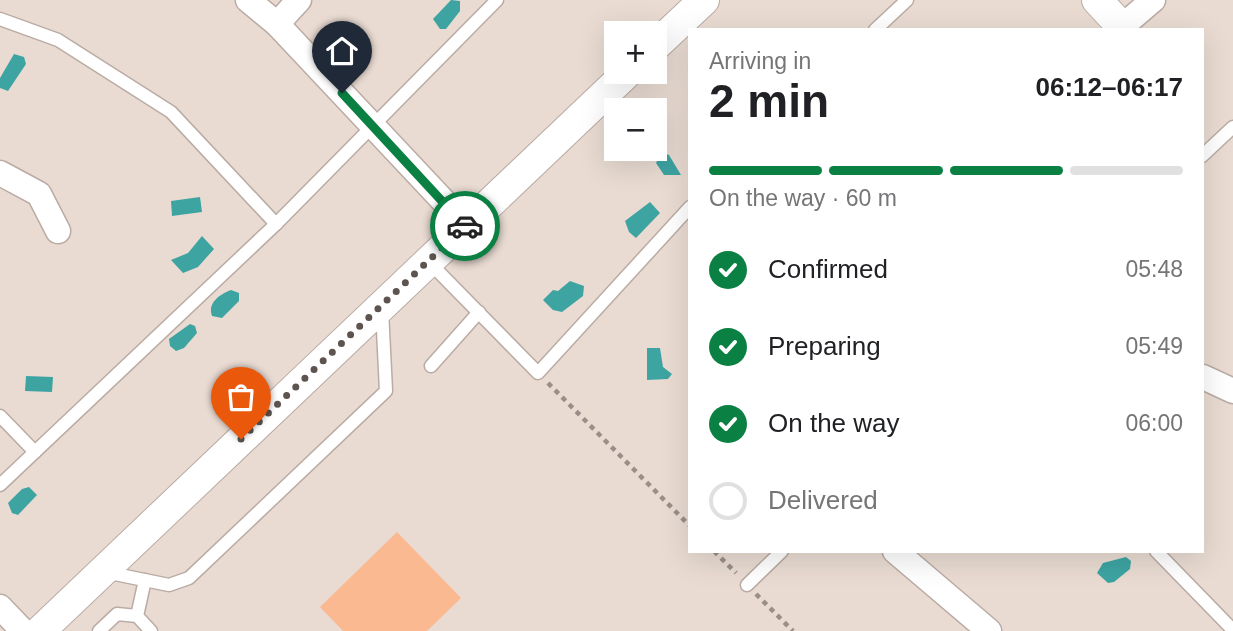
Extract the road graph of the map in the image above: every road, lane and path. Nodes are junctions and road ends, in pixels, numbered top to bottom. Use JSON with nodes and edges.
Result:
{"nodes":[{"id":1,"x":248,"y":0,"type":"edge"},
{"id":2,"x":299,"y":0,"type":"edge"},
{"id":3,"x":497,"y":0,"type":"edge"},
{"id":4,"x":704,"y":0,"type":"edge"},
{"id":5,"x":907,"y":0,"type":"edge"},
{"id":6,"x":1097,"y":0,"type":"edge"},
{"id":7,"x":1153,"y":0,"type":"edge"},
{"id":8,"x":0,"y":19,"type":"edge"},
{"id":9,"x":277,"y":24,"type":"junction"},
{"id":10,"x":877,"y":28,"type":"edge"},
{"id":11,"x":1120,"y":28,"type":"edge"},
{"id":12,"x":667,"y":35,"type":"edge"},
{"id":13,"x":615,"y":84,"type":"edge"},
{"id":14,"x":374,"y":127,"type":"junction"},
{"id":15,"x":1233,"y":127,"type":"edge"},
{"id":16,"x":1204,"y":154,"type":"edge"},
{"id":17,"x":0,"y":173,"type":"edge"},
{"id":18,"x":688,"y":208,"type":"edge"},
{"id":19,"x":276,"y":224,"type":"junction"},
{"id":20,"x":466,"y":225,"type":"junction"},
{"id":21,"x":58,"y":231,"type":"dead end"},
{"id":22,"x":428,"y":261,"type":"junction"},
{"id":23,"x":381,"y":306,"type":"junction"},
{"id":24,"x":479,"y":312,"type":"junction"},
{"id":25,"x":431,"y":366,"type":"dead end"},
{"id":26,"x":538,"y":373,"type":"junction"},
{"id":27,"x":1204,"y":377,"type":"edge"},
{"id":28,"x":1233,"y":391,"type":"edge"},
{"id":29,"x":0,"y":416,"type":"edge"},
{"id":30,"x":35,"y":452,"type":"junction"},
{"id":31,"x":0,"y":485,"type":"edge"},
{"id":32,"x":688,"y":524,"type":"edge"},
{"id":33,"x":780,"y":553,"type":"edge"},
{"id":34,"x":897,"y":553,"type":"edge"},
{"id":35,"x":1158,"y":553,"type":"edge"},
{"id":36,"x":102,"y":571,"type":"junction"},
{"id":37,"x":145,"y":580,"type":"junction"},
{"id":38,"x":747,"y":584,"type":"dead end"},
{"id":39,"x":0,"y":607,"type":"edge"},
{"id":40,"x":137,"y":616,"type":"junction"},
{"id":41,"x":1233,"y":630,"type":"edge"},
{"id":42,"x":23,"y":631,"type":"edge"},
{"id":43,"x":40,"y":631,"type":"edge"},
{"id":44,"x":99,"y":631,"type":"edge"},
{"id":45,"x":151,"y":631,"type":"edge"},
{"id":46,"x":989,"y":631,"type":"edge"}],
"edges":[{"from":1,"to":9,"type":"street"},
{"from":2,"to":9,"type":"street"},
{"from":3,"to":14,"type":"lane"},
{"from":4,"to":12,"type":"street"},
{"from":5,"to":10,"type":"lane"},
{"from":6,"to":11,"type":"street"},
{"from":7,"to":11,"type":"street"},
{"from":8,"to":19,"type":"lane"},
{"from":9,"to":14,"type":"street"},
{"from":13,"to":20,"type":"street"},
{"from":14,"to":19,"type":"lane"},
{"from":14,"to":20,"type":"street"},
{"from":15,"to":16,"type":"lane"},
{"from":17,"to":21,"type":"street"},
{"from":18,"to":26,"type":"lane"},
{"from":19,"to":30,"type":"lane"},
{"from":20,"to":22,"type":"street"},
{"from":22,"to":23,"type":"street"},
{"from":22,"to":24,"type":"lane"},
{"from":23,"to":36,"type":"street"},
{"from":23,"to":37,"type":"lane"},
{"from":24,"to":25,"type":"lane"},
{"from":24,"to":26,"type":"lane"},
{"from":26,"to":32,"type":"path"},
{"from":27,"to":28,"type":"street"},
{"from":29,"to":30,"type":"lane"},
{"from":30,"to":31,"type":"lane"},
{"from":33,"to":38,"type":"lane"},
{"from":34,"to":46,"type":"street"},
{"from":35,"to":41,"type":"lane"},
{"from":36,"to":37,"type":"lane"},
{"from":36,"to":43,"type":"street"},
{"from":37,"to":40,"type":"lane"},
{"from":39,"to":42,"type":"street"},
{"from":40,"to":44,"type":"lane"},
{"from":40,"to":45,"type":"lane"}]}
